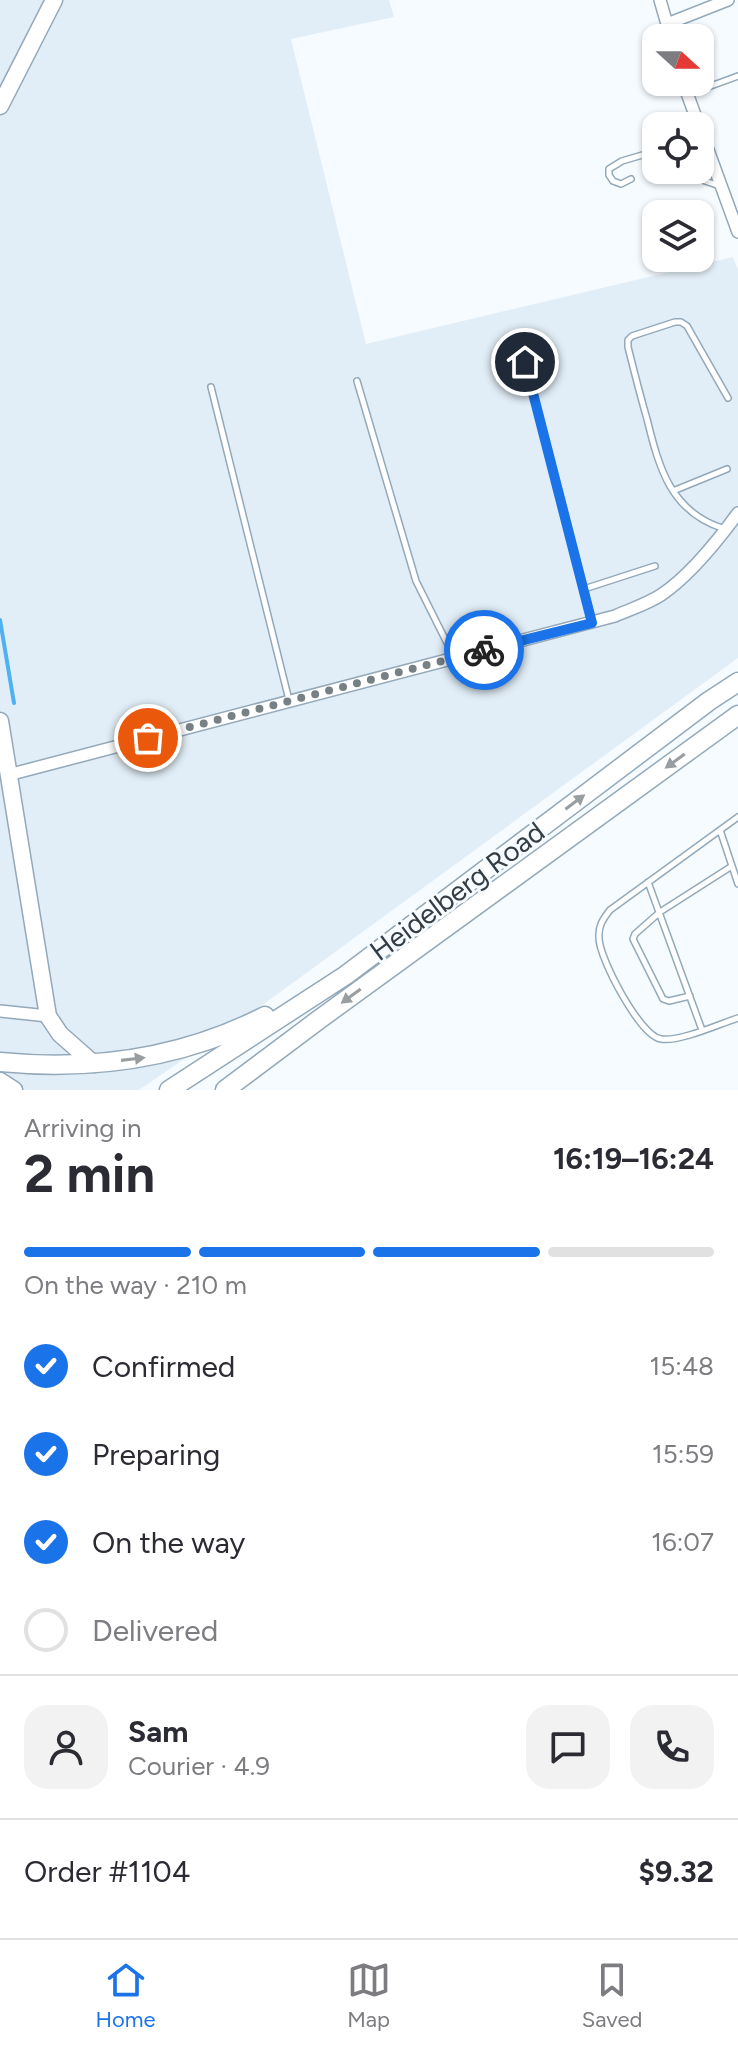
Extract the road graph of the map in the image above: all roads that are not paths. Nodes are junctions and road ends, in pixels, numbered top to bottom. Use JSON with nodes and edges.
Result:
{"nodes":[{"id":1,"x":54,"y":0,"type":"edge"},
{"id":2,"x":660,"y":0,"type":"edge"},
{"id":3,"x":728,"y":0,"type":"edge"},
{"id":4,"x":667,"y":24,"type":"joint"},
{"id":5,"x":738,"y":76,"type":"edge"},
{"id":6,"x":714,"y":85,"type":"edge"},
{"id":7,"x":0,"y":106,"type":"edge"},
{"id":8,"x":642,"y":155,"type":"edge"},
{"id":9,"x":714,"y":166,"type":"edge"},
{"id":10,"x":631,"y":179,"type":"dead end"},
{"id":11,"x":714,"y":184,"type":"edge"},
{"id":12,"x":721,"y":186,"type":"junction"},
{"id":13,"x":738,"y":232,"type":"edge"},
{"id":14,"x":518,"y":334,"type":"dead end"},
{"id":15,"x":357,"y":381,"type":"dead end"},
{"id":16,"x":211,"y":387,"type":"dead end"},
{"id":17,"x":728,"y":398,"type":"dead end"},
{"id":18,"x":727,"y":469,"type":"dead end"},
{"id":19,"x":673,"y":491,"type":"junction"},
{"id":20,"x":738,"y":513,"type":"edge"},
{"id":21,"x":726,"y":529,"type":"junction"},
{"id":22,"x":655,"y":566,"type":"dead end"},
{"id":23,"x":584,"y":589,"type":"junction"},
{"id":24,"x":592,"y":623,"type":"junction"},
{"id":25,"x":454,"y":658,"type":"junction"},
{"id":26,"x":738,"y":682,"type":"edge"},
{"id":27,"x":289,"y":701,"type":"junction"},
{"id":28,"x":738,"y":715,"type":"edge"},
{"id":29,"x":0,"y":721,"type":"edge"},
{"id":30,"x":8,"y":775,"type":"junction"},
{"id":31,"x":738,"y":817,"type":"edge"},
{"id":32,"x":720,"y":830,"type":"junction"},
{"id":33,"x":732,"y":866,"type":"junction"},
{"id":34,"x":648,"y":882,"type":"junction"},
{"id":35,"x":738,"y":884,"type":"edge"},
{"id":36,"x":660,"y":912,"type":"junction"},
{"id":37,"x":346,"y":975,"type":"junction"},
{"id":38,"x":690,"y":996,"type":"junction"},
{"id":39,"x":0,"y":1011,"type":"edge"},
{"id":40,"x":48,"y":1016,"type":"junction"},
{"id":41,"x":738,"y":1018,"type":"edge"},
{"id":42,"x":702,"y":1030,"type":"junction"},
{"id":43,"x":0,"y":1062,"type":"edge"},
{"id":44,"x":94,"y":1064,"type":"junction"},
{"id":45,"x":0,"y":1081,"type":"edge"},
{"id":46,"x":14,"y":1090,"type":"edge"},
{"id":47,"x":169,"y":1090,"type":"edge"},
{"id":48,"x":225,"y":1090,"type":"edge"}],
"edges":[{"from":1,"to":7,"type":"street"},
{"from":2,"to":4,"type":"street"},
{"from":3,"to":4,"type":"street"},
{"from":5,"to":6,"type":"lane"},
{"from":8,"to":10,"type":"lane"},
{"from":9,"to":12,"type":"street"},
{"from":11,"to":12,"type":"lane"},
{"from":12,"to":13,"type":"street"},
{"from":14,"to":23,"type":"lane"},
{"from":15,"to":25,"type":"lane"},
{"from":16,"to":27,"type":"lane"},
{"from":17,"to":19,"type":"lane"},
{"from":18,"to":19,"type":"lane"},
{"from":19,"to":21,"type":"lane"},
{"from":20,"to":21,"type":"street"},
{"from":21,"to":24,"type":"street"},
{"from":22,"to":23,"type":"lane"},
{"from":23,"to":24,"type":"lane"},
{"from":24,"to":25,"type":"street"},
{"from":25,"to":27,"type":"street"},
{"from":37,"to":26,"type":"main road","name":"Heidelberg Road","one_way":true},
{"from":27,"to":30,"type":"street"},
{"from":28,"to":48,"type":"main road","name":"Heidelberg Road","one_way":true},
{"from":29,"to":30,"type":"street"},
{"from":30,"to":40,"type":"street"},
{"from":31,"to":32,"type":"lane"},
{"from":32,"to":33,"type":"lane"},
{"from":32,"to":34,"type":"lane"},
{"from":33,"to":35,"type":"lane"},
{"from":33,"to":36,"type":"lane"},
{"from":34,"to":36,"type":"lane"},
{"from":34,"to":42,"type":"lane"},
{"from":36,"to":38,"type":"lane"},
{"from":36,"to":38,"type":"lane"},
{"from":44,"to":37,"type":"main road","one_way":true},
{"from":37,"to":47,"type":"main road","name":"Heidelberg Road"},
{"from":38,"to":42,"type":"lane"},
{"from":39,"to":40,"type":"street"},
{"from":40,"to":44,"type":"street"},
{"from":41,"to":42,"type":"lane"},
{"from":43,"to":44,"type":"main road"},
{"from":45,"to":46,"type":"street"}]}
